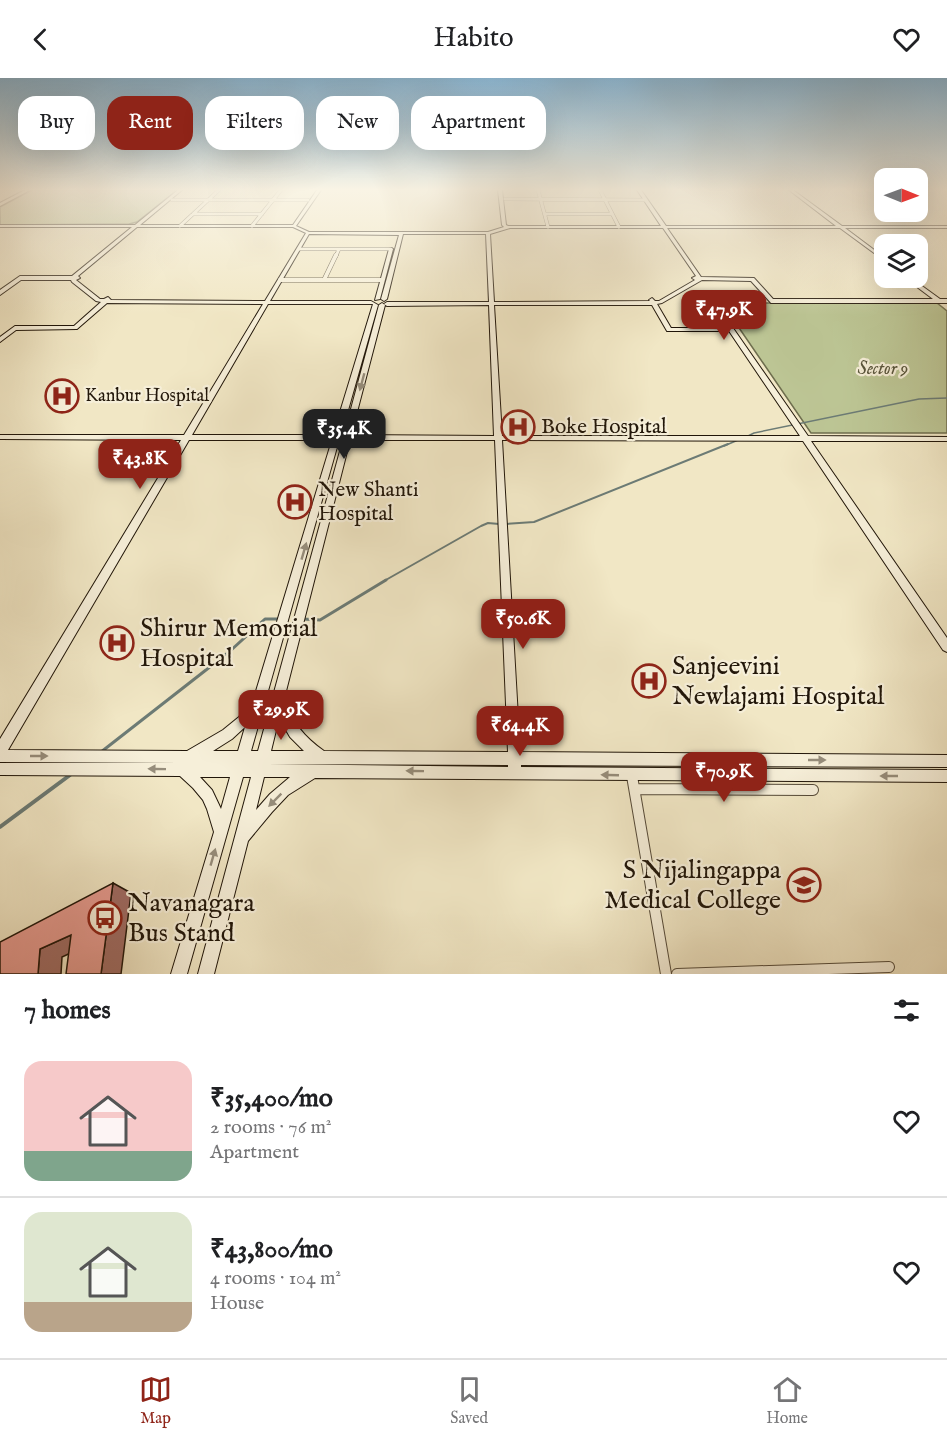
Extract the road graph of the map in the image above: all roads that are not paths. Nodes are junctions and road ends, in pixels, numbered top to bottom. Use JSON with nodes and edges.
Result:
{"nodes":[{"id":1,"x":131,"y":232,"type":"edge"},
{"id":2,"x":493,"y":232,"type":"edge"},
{"id":3,"x":665,"y":232,"type":"edge"},
{"id":4,"x":850,"y":232,"type":"edge"},
{"id":5,"x":308,"y":233,"type":"joint"},
{"id":6,"x":398,"y":233,"type":"junction"},
{"id":7,"x":488,"y":233,"type":"junction"},
{"id":8,"x":299,"y":249,"type":"junction"},
{"id":9,"x":339,"y":249,"type":"junction"},
{"id":10,"x":391,"y":249,"type":"junction"},
{"id":11,"x":874,"y":250,"type":"edge"},
{"id":12,"x":76,"y":278,"type":"junction"},
{"id":13,"x":696,"y":278,"type":"junction"},
{"id":14,"x":280,"y":280,"type":"junction"},
{"id":15,"x":324,"y":280,"type":"junction"},
{"id":16,"x":382,"y":280,"type":"junction"},
{"id":17,"x":923,"y":288,"type":"edge"},
{"id":18,"x":927,"y":288,"type":"edge"},
{"id":19,"x":0,"y":293,"type":"edge"},
{"id":20,"x":106,"y":300,"type":"junction"},
{"id":21,"x":268,"y":301,"type":"junction"},
{"id":22,"x":379,"y":302,"type":"junction"},
{"id":23,"x":491,"y":302,"type":"junction"},
{"id":24,"x":653,"y":302,"type":"junction"},
{"id":25,"x":945,"y":302,"type":"edge"},
{"id":26,"x":0,"y":340,"type":"edge"},
{"id":27,"x":0,"y":439,"type":"edge"},
{"id":28,"x":947,"y":439,"type":"edge"},
{"id":29,"x":185,"y":440,"type":"junction"},
{"id":30,"x":336,"y":440,"type":"junction"},
{"id":31,"x":346,"y":440,"type":"junction"},
{"id":32,"x":806,"y":440,"type":"junction"},
{"id":33,"x":498,"y":441,"type":"junction"},
{"id":34,"x":727,"y":441,"type":"junction"},
{"id":35,"x":947,"y":443,"type":"edge"},
{"id":36,"x":947,"y":647,"type":"edge"},
{"id":37,"x":260,"y":698,"type":"junction"},
{"id":38,"x":279,"y":698,"type":"junction"},
{"id":39,"x":0,"y":751,"type":"edge"},
{"id":40,"x":0,"y":756,"type":"edge"},
{"id":41,"x":187,"y":756,"type":"junction"},
{"id":42,"x":514,"y":758,"type":"junction"},
{"id":43,"x":947,"y":761,"type":"edge"},
{"id":44,"x":241,"y":763,"type":"junction"},
{"id":45,"x":261,"y":763,"type":"junction"},
{"id":46,"x":320,"y":764,"type":"junction"},
{"id":47,"x":0,"y":769,"type":"edge"},
{"id":48,"x":181,"y":770,"type":"junction"},
{"id":49,"x":515,"y":772,"type":"junction"},
{"id":50,"x":947,"y":776,"type":"edge"},
{"id":51,"x":634,"y":782,"type":"junction"},
{"id":52,"x":813,"y":790,"type":"dead end"},
{"id":53,"x":221,"y":833,"type":"junction"},
{"id":54,"x":241,"y":841,"type":"junction"},
{"id":55,"x":889,"y":967,"type":"dead end"},
{"id":56,"x":179,"y":974,"type":"edge"},
{"id":57,"x":206,"y":974,"type":"edge"},
{"id":58,"x":666,"y":974,"type":"edge"},
{"id":59,"x":677,"y":974,"type":"edge"}],
"edges":[{"from":1,"to":12,"type":"street"},
{"from":2,"to":7,"type":"street"},
{"from":3,"to":13,"type":"street"},
{"from":4,"to":11,"type":"street"},
{"from":5,"to":6,"type":"street"},
{"from":5,"to":8,"type":"street"},
{"from":6,"to":7,"type":"street"},
{"from":6,"to":10,"type":"street"},
{"from":6,"to":22,"type":"street"},
{"from":7,"to":23,"type":"street"},
{"from":8,"to":9,"type":"street"},
{"from":8,"to":14,"type":"street"},
{"from":9,"to":10,"type":"street"},
{"from":9,"to":15,"type":"street"},
{"from":10,"to":16,"type":"street"},
{"from":12,"to":19,"type":"street"},
{"from":12,"to":20,"type":"street"},
{"from":13,"to":24,"type":"street"},
{"from":13,"to":25,"type":"street"},
{"from":14,"to":15,"type":"street"},
{"from":14,"to":21,"type":"street"},
{"from":15,"to":16,"type":"street"},
{"from":16,"to":22,"type":"street"},
{"from":17,"to":25,"type":"street"},
{"from":18,"to":25,"type":"street"},
{"from":20,"to":21,"type":"street"},
{"from":20,"to":26,"type":"street"},
{"from":21,"to":22,"type":"street"},
{"from":21,"to":29,"type":"street"},
{"from":22,"to":23,"type":"street"},
{"from":22,"to":30,"type":"street"},
{"from":22,"to":31,"type":"street","one_way":true},
{"from":23,"to":24,"type":"street"},
{"from":23,"to":33,"type":"street"},
{"from":24,"to":32,"type":"street"},
{"from":27,"to":29,"type":"street"},
{"from":28,"to":32,"type":"street"},
{"from":29,"to":30,"type":"street"},
{"from":29,"to":39,"type":"street"},
{"from":30,"to":31,"type":"street"},
{"from":37,"to":30,"type":"street","one_way":true},
{"from":31,"to":33,"type":"street"},
{"from":31,"to":38,"type":"street"},
{"from":32,"to":34,"type":"street"},
{"from":32,"to":34,"type":"street"},
{"from":32,"to":35,"type":"street"},
{"from":32,"to":36,"type":"street"},
{"from":33,"to":34,"type":"street"},
{"from":33,"to":42,"type":"street"},
{"from":37,"to":41,"type":"street"},
{"from":37,"to":44,"type":"street"},
{"from":38,"to":45,"type":"street"},
{"from":38,"to":46,"type":"street"},
{"from":40,"to":41,"type":"street","one_way":true},
{"from":41,"to":44,"type":"street"},
{"from":42,"to":43,"type":"street","one_way":true},
{"from":42,"to":46,"type":"street"},
{"from":42,"to":49,"type":"street"},
{"from":44,"to":45,"type":"street"},
{"from":44,"to":48,"type":"street"},
{"from":44,"to":53,"type":"street"},
{"from":45,"to":46,"type":"street"},
{"from":45,"to":54,"type":"street"},
{"from":49,"to":46,"type":"street","one_way":true},
{"from":46,"to":54,"type":"street","one_way":true},
{"from":48,"to":47,"type":"street","one_way":true},
{"from":48,"to":53,"type":"street"},
{"from":51,"to":49,"type":"street","one_way":true},
{"from":50,"to":51,"type":"street","one_way":true},
{"from":51,"to":52,"type":"street"},
{"from":51,"to":58,"type":"street"},
{"from":56,"to":53,"type":"street","one_way":true},
{"from":54,"to":57,"type":"street"},
{"from":55,"to":59,"type":"street"}]}
